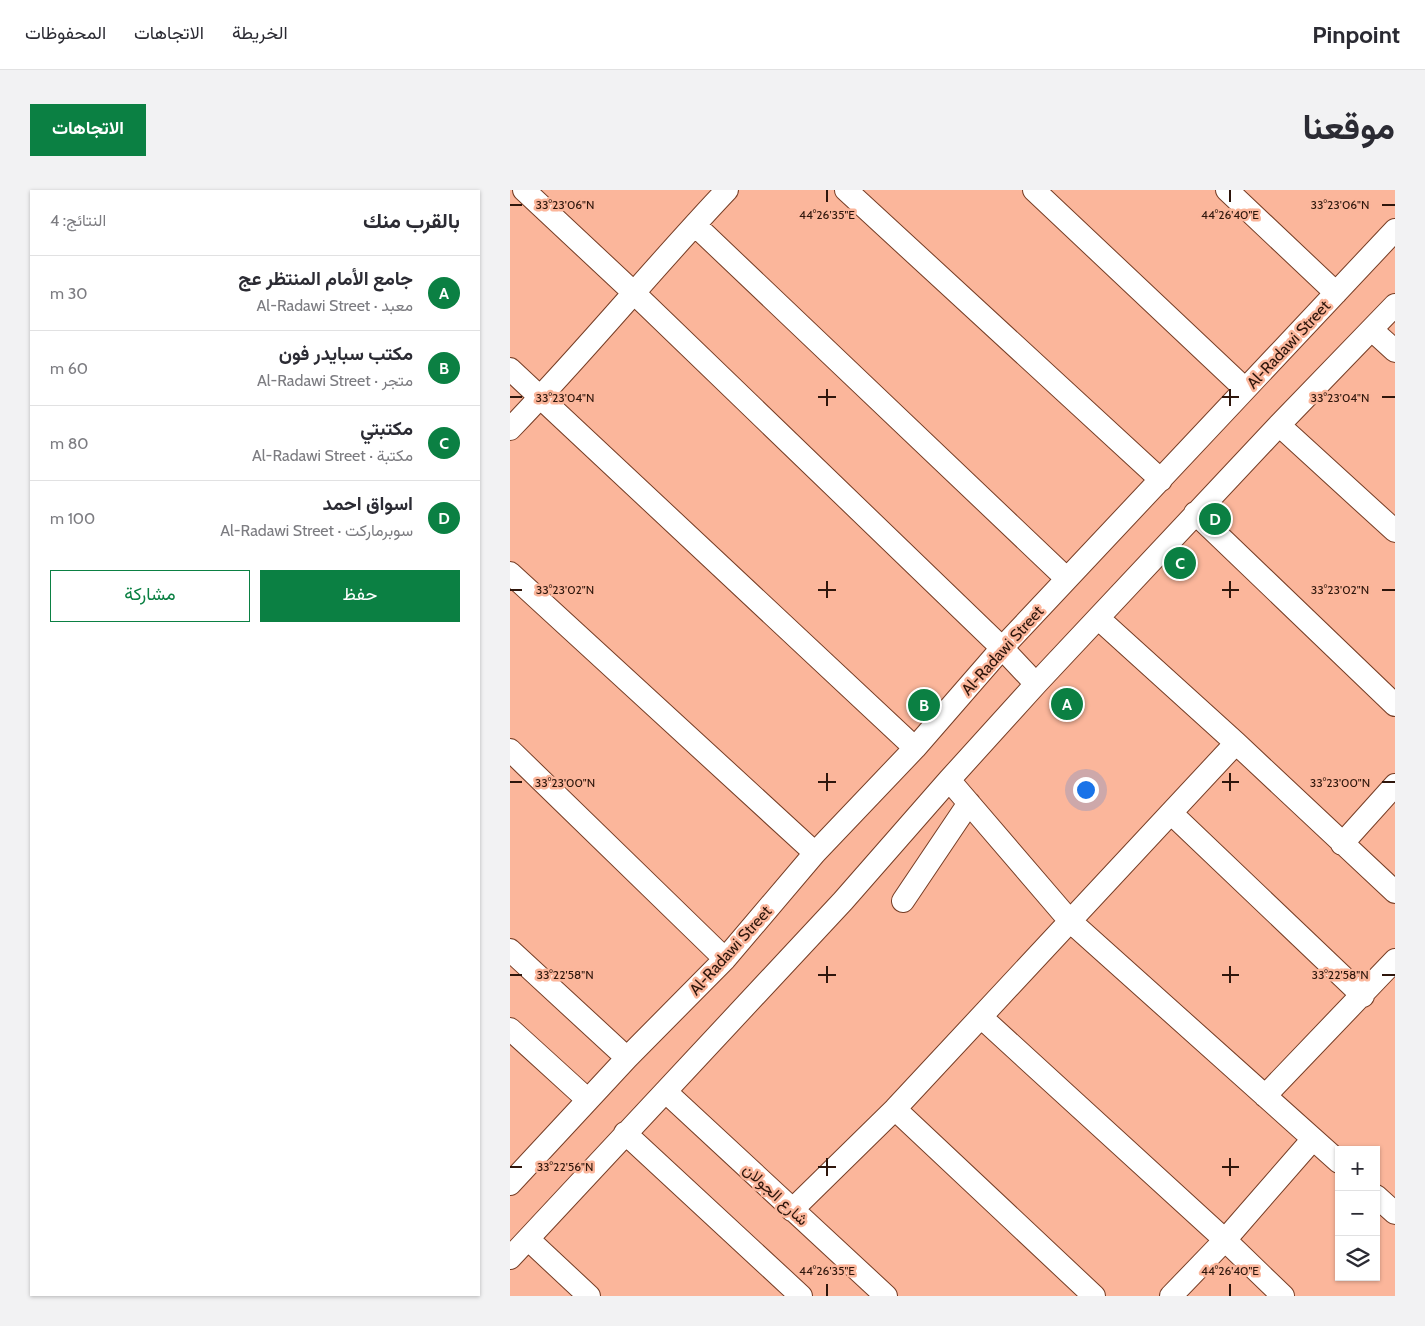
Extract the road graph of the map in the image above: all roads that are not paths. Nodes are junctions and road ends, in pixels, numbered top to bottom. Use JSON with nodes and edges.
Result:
{"nodes":[{"id":1,"x":524,"y":190,"type":"edge"},
{"id":2,"x":846,"y":190,"type":"edge"},
{"id":3,"x":1034,"y":190,"type":"edge"},
{"id":4,"x":1227,"y":190,"type":"edge"},
{"id":5,"x":720,"y":192,"type":"edge"},
{"id":6,"x":695,"y":225,"type":"junction"},
{"id":7,"x":1395,"y":230,"type":"edge"},
{"id":8,"x":633,"y":292,"type":"junction"},
{"id":9,"x":1336,"y":293,"type":"junction"},
{"id":10,"x":1395,"y":305,"type":"edge"},
{"id":11,"x":1372,"y":330,"type":"junction"},
{"id":12,"x":1395,"y":351,"type":"edge"},
{"id":13,"x":510,"y":369,"type":"edge"},
{"id":14,"x":1245,"y":390,"type":"junction"},
{"id":15,"x":540,"y":398,"type":"junction"},
{"id":16,"x":1278,"y":425,"type":"junction"},
{"id":17,"x":510,"y":429,"type":"edge"},
{"id":18,"x":1161,"y":480,"type":"junction"},
{"id":19,"x":1195,"y":514,"type":"junction"},
{"id":20,"x":1395,"y":531,"type":"edge"},
{"id":21,"x":510,"y":572,"type":"edge"},
{"id":22,"x":1067,"y":579,"type":"junction"},
{"id":23,"x":1098,"y":618,"type":"junction"},
{"id":24,"x":1002,"y":648,"type":"junction"},
{"id":25,"x":1036,"y":684,"type":"junction"},
{"id":26,"x":1395,"y":704,"type":"edge"},
{"id":27,"x":1236,"y":743,"type":"junction"},
{"id":28,"x":915,"y":748,"type":"junction"},
{"id":29,"x":510,"y":750,"type":"edge"},
{"id":30,"x":949,"y":780,"type":"junction"},
{"id":31,"x":1395,"y":786,"type":"edge"},
{"id":32,"x":968,"y":803,"type":"junction"},
{"id":33,"x":1171,"y":813,"type":"junction"},
{"id":34,"x":1342,"y":844,"type":"junction"},
{"id":35,"x":815,"y":853,"type":"junction"},
{"id":36,"x":1395,"y":892,"type":"edge"},
{"id":37,"x":903,"y":901,"type":"dead end"},
{"id":38,"x":1070,"y":921,"type":"junction"},
{"id":39,"x":510,"y":950,"type":"edge"},
{"id":40,"x":725,"y":958,"type":"junction"},
{"id":41,"x":1395,"y":960,"type":"edge"},
{"id":42,"x":1363,"y":996,"type":"junction"},
{"id":43,"x":981,"y":1017,"type":"junction"},
{"id":44,"x":510,"y":1028,"type":"edge"},
{"id":45,"x":627,"y":1058,"type":"junction"},
{"id":46,"x":666,"y":1092,"type":"junction"},
{"id":47,"x":1265,"y":1096,"type":"junction"},
{"id":48,"x":588,"y":1100,"type":"junction"},
{"id":49,"x":895,"y":1109,"type":"junction"},
{"id":50,"x":625,"y":1133,"type":"junction"},
{"id":51,"x":1313,"y":1139,"type":"junction"},
{"id":52,"x":1335,"y":1158,"type":"edge"},
{"id":53,"x":510,"y":1184,"type":"edge"},
{"id":54,"x":1380,"y":1200,"type":"edge"},
{"id":55,"x":792,"y":1210,"type":"junction"},
{"id":56,"x":1395,"y":1214,"type":"edge"},
{"id":57,"x":528,"y":1240,"type":"junction"},
{"id":58,"x":1225,"y":1240,"type":"junction"},
{"id":59,"x":510,"y":1258,"type":"edge"},
{"id":60,"x":589,"y":1296,"type":"edge"},
{"id":61,"x":801,"y":1296,"type":"edge"},
{"id":62,"x":886,"y":1296,"type":"edge"},
{"id":63,"x":1094,"y":1296,"type":"edge"},
{"id":64,"x":1171,"y":1296,"type":"edge"},
{"id":65,"x":1283,"y":1296,"type":"edge"}],
"edges":[{"from":1,"to":8,"type":"street"},
{"from":2,"to":18,"type":"street"},
{"from":3,"to":14,"type":"street"},
{"from":4,"to":9,"type":"street"},
{"from":5,"to":6,"type":"street"},
{"from":6,"to":8,"type":"street"},
{"from":6,"to":22,"type":"street"},
{"from":7,"to":9,"type":"street","name":"Al-Radawi Street"},
{"from":8,"to":15,"type":"street"},
{"from":8,"to":24,"type":"street"},
{"from":9,"to":14,"type":"street","name":"Al-Radawi Street"},
{"from":10,"to":11,"type":"street"},
{"from":11,"to":12,"type":"street"},
{"from":11,"to":16,"type":"street"},
{"from":13,"to":15,"type":"street"},
{"from":14,"to":18,"type":"street","name":"Al-Radawi Street"},
{"from":15,"to":17,"type":"street"},
{"from":15,"to":28,"type":"street"},
{"from":16,"to":19,"type":"street"},
{"from":16,"to":20,"type":"street"},
{"from":18,"to":22,"type":"street","name":"Al-Radawi Street"},
{"from":19,"to":23,"type":"street"},
{"from":19,"to":26,"type":"street"},
{"from":21,"to":35,"type":"street"},
{"from":22,"to":24,"type":"street","name":"Al-Radawi Street"},
{"from":23,"to":25,"type":"street"},
{"from":23,"to":27,"type":"street"},
{"from":24,"to":25,"type":"street"},
{"from":24,"to":28,"type":"street","name":"Al-Radawi Street"},
{"from":25,"to":30,"type":"street"},
{"from":27,"to":33,"type":"street"},
{"from":27,"to":34,"type":"street"},
{"from":28,"to":35,"type":"street","name":"Al-Radawi Street"},
{"from":29,"to":40,"type":"street"},
{"from":30,"to":32,"type":"street"},
{"from":30,"to":46,"type":"street"},
{"from":31,"to":34,"type":"street"},
{"from":32,"to":37,"type":"street"},
{"from":32,"to":38,"type":"street"},
{"from":33,"to":38,"type":"street"},
{"from":33,"to":42,"type":"street"},
{"from":34,"to":36,"type":"street"},
{"from":35,"to":40,"type":"street","name":"Al-Radawi Street"},
{"from":38,"to":43,"type":"street"},
{"from":38,"to":47,"type":"street"},
{"from":39,"to":45,"type":"street"},
{"from":40,"to":45,"type":"street","name":"Al-Radawi Street"},
{"from":41,"to":42,"type":"street"},
{"from":42,"to":47,"type":"street"},
{"from":43,"to":49,"type":"street"},
{"from":43,"to":58,"type":"street"},
{"from":44,"to":48,"type":"street"},
{"from":45,"to":48,"type":"street","name":"Al-Radawi Street"},
{"from":46,"to":50,"type":"street"},
{"from":46,"to":55,"type":"street","name":"شارع الجولان"},
{"from":47,"to":51,"type":"street"},
{"from":48,"to":53,"type":"street","name":"Al-Radawi Street"},
{"from":49,"to":55,"type":"street"},
{"from":49,"to":63,"type":"street"},
{"from":50,"to":57,"type":"street"},
{"from":50,"to":61,"type":"street"},
{"from":51,"to":52,"type":"street"},
{"from":51,"to":58,"type":"street"},
{"from":54,"to":56,"type":"street"},
{"from":55,"to":62,"type":"street","name":"شارع الجولان"},
{"from":57,"to":59,"type":"street"},
{"from":57,"to":60,"type":"street"},
{"from":58,"to":64,"type":"street"},
{"from":58,"to":65,"type":"street"}]}
